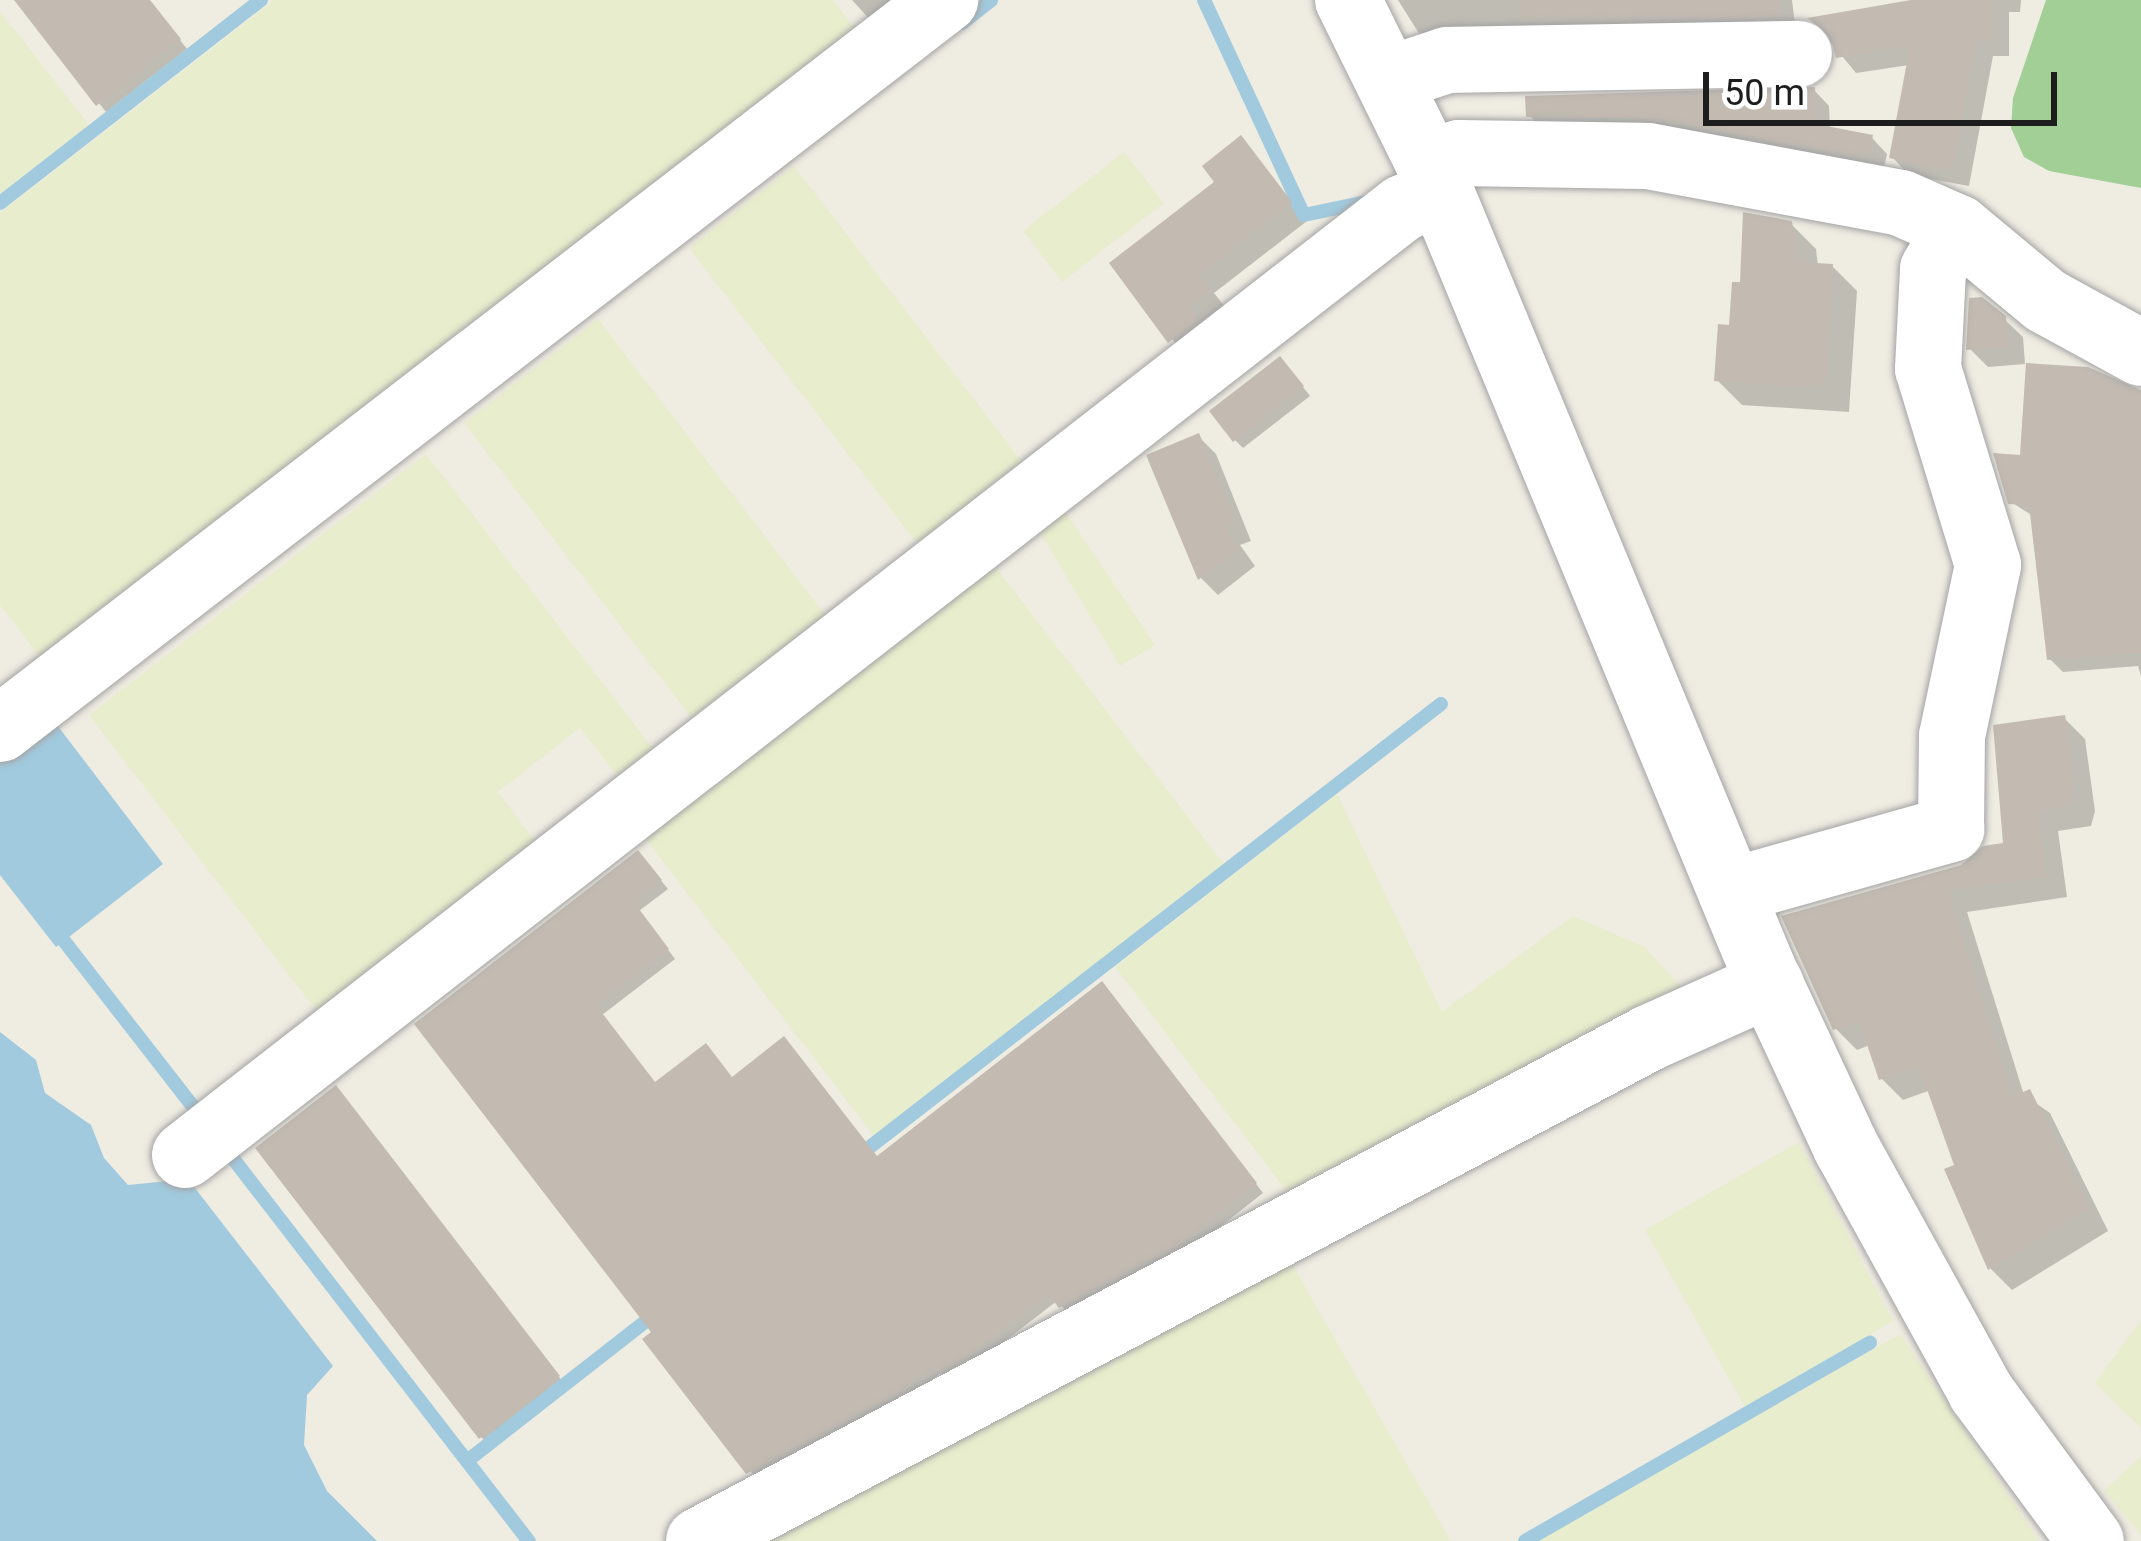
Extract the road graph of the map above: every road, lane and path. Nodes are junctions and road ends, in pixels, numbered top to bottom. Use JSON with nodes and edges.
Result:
{"nodes":[{"id":1,"x":945,"y":0,"type":"edge"},
{"id":2,"x":1348,"y":0,"type":"edge"},
{"id":3,"x":1798,"y":53,"type":"dead end"},
{"id":4,"x":1389,"y":80,"type":"junction"},
{"id":5,"x":1435,"y":179,"type":"junction"},
{"id":6,"x":1958,"y":228,"type":"junction"},
{"id":7,"x":2141,"y":353,"type":"edge"},
{"id":8,"x":0,"y":729,"type":"edge"},
{"id":9,"x":1731,"y":891,"type":"junction"},
{"id":10,"x":1770,"y":984,"type":"junction"},
{"id":11,"x":184,"y":1155,"type":"dead end"},
{"id":12,"x":700,"y":1541,"type":"edge"},
{"id":13,"x":2090,"y":1541,"type":"edge"}],
"edges":[{"from":1,"to":8,"type":"street"},
{"from":2,"to":4,"type":"street"},
{"from":3,"to":4,"type":"street"},
{"from":4,"to":5,"type":"street"},
{"from":5,"to":6,"type":"street"},
{"from":5,"to":9,"type":"street"},
{"from":5,"to":11,"type":"street"},
{"from":6,"to":7,"type":"street"},
{"from":6,"to":9,"type":"street"},
{"from":9,"to":10,"type":"street"},
{"from":10,"to":12,"type":"street"},
{"from":10,"to":13,"type":"street"}]}
